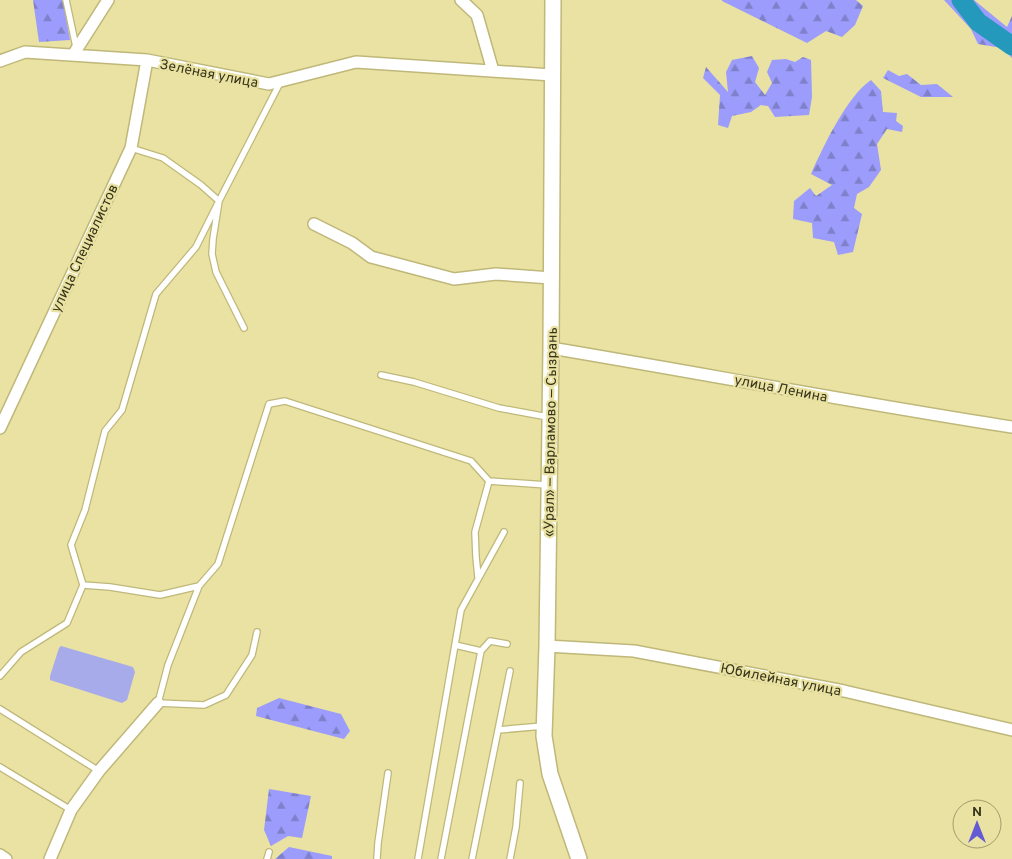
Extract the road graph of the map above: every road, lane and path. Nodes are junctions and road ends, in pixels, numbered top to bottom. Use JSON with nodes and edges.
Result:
{"nodes":[{"id":1,"x":66,"y":0,"type":"edge"},
{"id":2,"x":108,"y":0,"type":"edge"},
{"id":3,"x":461,"y":0,"type":"edge"},
{"id":4,"x":553,"y":0,"type":"edge"},
{"id":5,"x":75,"y":52,"type":"junction"},
{"id":6,"x":0,"y":60,"type":"edge"},
{"id":7,"x":148,"y":60,"type":"junction"},
{"id":8,"x":493,"y":71,"type":"junction"},
{"id":9,"x":552,"y":75,"type":"junction"},
{"id":10,"x":281,"y":81,"type":"junction"},
{"id":11,"x":131,"y":148,"type":"junction"},
{"id":12,"x":219,"y":201,"type":"junction"},
{"id":13,"x":314,"y":224,"type":"dead end"},
{"id":14,"x":551,"y":278,"type":"junction"},
{"id":15,"x":244,"y":328,"type":"dead end"},
{"id":16,"x":551,"y":348,"type":"junction"},
{"id":17,"x":381,"y":375,"type":"dead end"},
{"id":18,"x":550,"y":417,"type":"junction"},
{"id":19,"x":1012,"y":427,"type":"edge"},
{"id":20,"x":0,"y":428,"type":"edge"},
{"id":21,"x":489,"y":482,"type":"junction"},
{"id":22,"x":549,"y":485,"type":"junction"},
{"id":23,"x":504,"y":532,"type":"dead end"},
{"id":24,"x":478,"y":577,"type":"junction"},
{"id":25,"x":83,"y":585,"type":"junction"},
{"id":26,"x":199,"y":586,"type":"junction"},
{"id":27,"x":258,"y":632,"type":"dead end"},
{"id":28,"x":507,"y":644,"type":"dead end"},
{"id":29,"x":455,"y":645,"type":"junction"},
{"id":30,"x":547,"y":646,"type":"junction"},
{"id":31,"x":481,"y":651,"type":"junction"},
{"id":32,"x":510,"y":671,"type":"dead end"},
{"id":33,"x":0,"y":676,"type":"edge"},
{"id":34,"x":158,"y":703,"type":"junction"},
{"id":35,"x":0,"y":709,"type":"edge"},
{"id":36,"x":544,"y":726,"type":"junction"},
{"id":37,"x":498,"y":730,"type":"junction"},
{"id":38,"x":1012,"y":730,"type":"edge"},
{"id":39,"x":0,"y":767,"type":"edge"},
{"id":40,"x":99,"y":771,"type":"junction"},
{"id":41,"x":388,"y":773,"type":"dead end"},
{"id":42,"x":520,"y":782,"type":"dead end"},
{"id":43,"x":71,"y":810,"type":"junction"},
{"id":44,"x":269,"y":852,"type":"dead end"},
{"id":45,"x":50,"y":859,"type":"edge"},
{"id":46,"x":267,"y":859,"type":"edge"},
{"id":47,"x":377,"y":859,"type":"edge"},
{"id":48,"x":418,"y":859,"type":"edge"},
{"id":49,"x":441,"y":859,"type":"edge"},
{"id":50,"x":472,"y":859,"type":"edge"},
{"id":51,"x":510,"y":859,"type":"edge"},
{"id":52,"x":579,"y":859,"type":"edge"}],
"edges":[{"from":1,"to":5,"type":"lane"},
{"from":2,"to":5,"type":"street"},
{"from":3,"to":8,"type":"street"},
{"from":4,"to":9,"type":"main road","name":"«Урал» — Варламово — Сызрань"},
{"from":5,"to":6,"type":"street","name":"Зелёная улица"},
{"from":5,"to":7,"type":"street","name":"Зелёная улица"},
{"from":7,"to":10,"type":"street","name":"Зелёная улица"},
{"from":7,"to":11,"type":"street","name":"улица Специалистов"},
{"from":8,"to":9,"type":"street","name":"Зелёная улица"},
{"from":8,"to":10,"type":"street","name":"Зелёная улица"},
{"from":9,"to":14,"type":"main road","name":"«Урал» — Варламово — Сызрань"},
{"from":10,"to":12,"type":"lane"},
{"from":11,"to":12,"type":"lane"},
{"from":11,"to":20,"type":"street","name":"улица Специалистов"},
{"from":12,"to":15,"type":"lane"},
{"from":12,"to":25,"type":"lane"},
{"from":13,"to":14,"type":"street"},
{"from":14,"to":16,"type":"main road","name":"«Урал» — Варламово — Сызрань"},
{"from":16,"to":18,"type":"main road","name":"«Урал» — Варламово — Сызрань"},
{"from":16,"to":19,"type":"street","name":"улица Ленина"},
{"from":17,"to":18,"type":"lane"},
{"from":18,"to":22,"type":"main road","name":"«Урал» — Варламово — Сызрань"},
{"from":21,"to":22,"type":"lane"},
{"from":21,"to":24,"type":"lane"},
{"from":21,"to":26,"type":"lane"},
{"from":22,"to":30,"type":"main road","name":"«Урал» — Варламово — Сызрань"},
{"from":23,"to":24,"type":"lane"},
{"from":24,"to":29,"type":"lane"},
{"from":25,"to":26,"type":"lane"},
{"from":25,"to":33,"type":"lane"},
{"from":26,"to":34,"type":"lane"},
{"from":27,"to":34,"type":"lane"},
{"from":28,"to":31,"type":"lane"},
{"from":29,"to":31,"type":"lane"},
{"from":29,"to":48,"type":"lane"},
{"from":30,"to":36,"type":"main road","name":"«Урал» — Варламово — Сызрань"},
{"from":30,"to":38,"type":"street","name":"Юбилейная улица"},
{"from":31,"to":49,"type":"lane"},
{"from":32,"to":37,"type":"lane"},
{"from":34,"to":40,"type":"street"},
{"from":35,"to":40,"type":"lane"},
{"from":36,"to":37,"type":"lane"},
{"from":36,"to":52,"type":"main road","name":"«Урал» — Варламово — Сызрань"},
{"from":37,"to":50,"type":"lane"},
{"from":39,"to":43,"type":"lane"},
{"from":40,"to":43,"type":"street"},
{"from":41,"to":47,"type":"lane"},
{"from":42,"to":51,"type":"lane"},
{"from":43,"to":45,"type":"street"},
{"from":44,"to":46,"type":"lane"}]}
